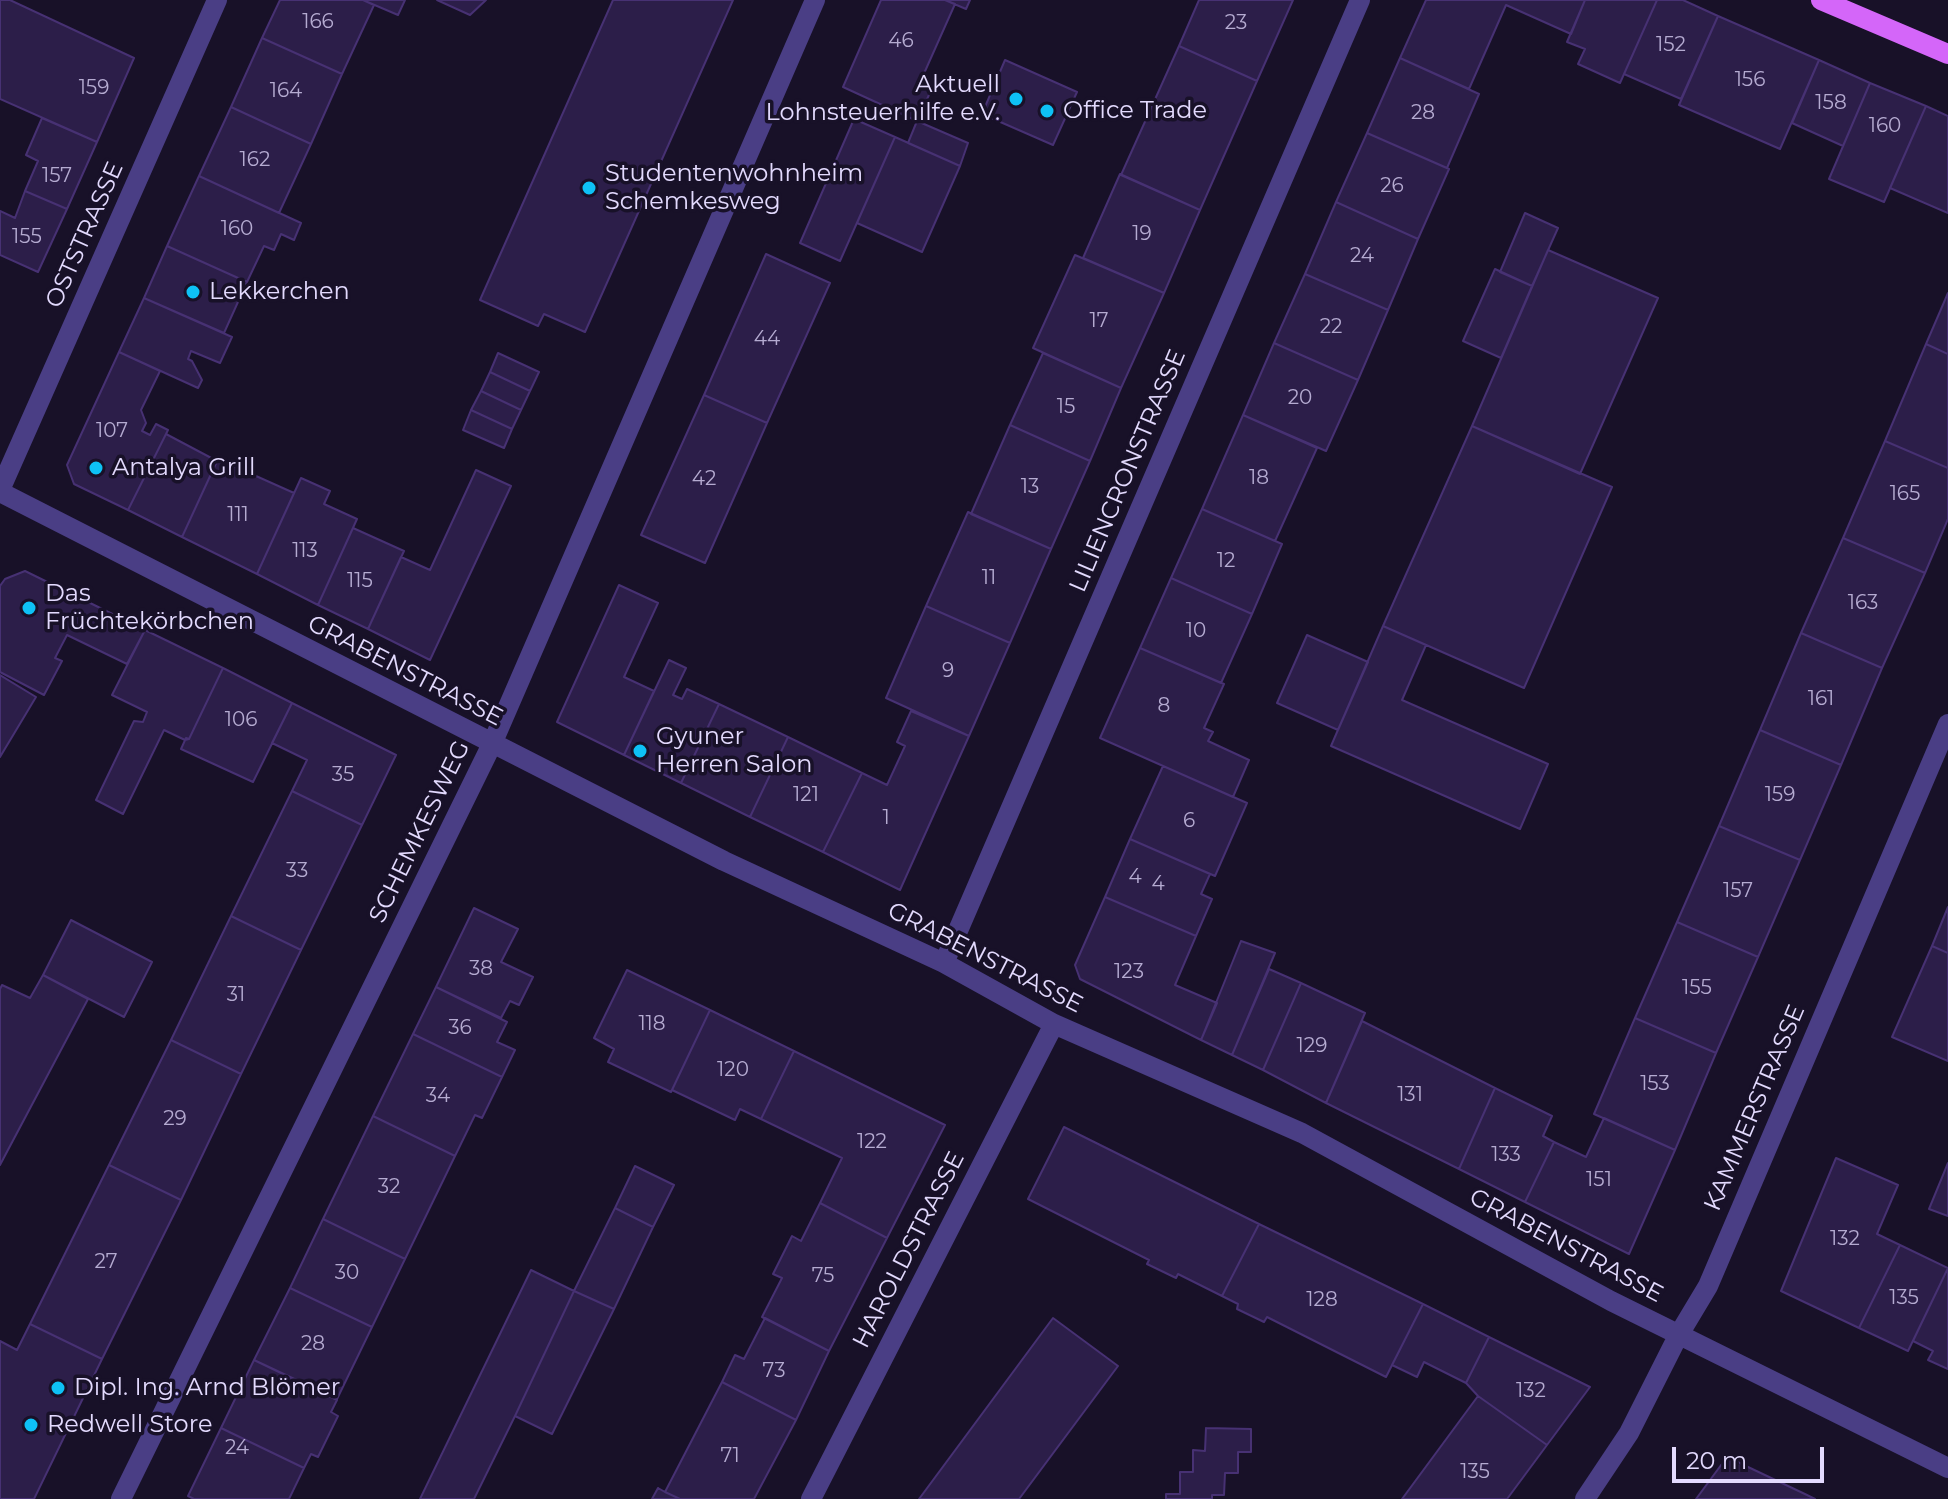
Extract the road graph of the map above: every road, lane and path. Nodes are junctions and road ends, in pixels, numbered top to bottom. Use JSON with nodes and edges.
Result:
{"nodes":[{"id":1,"x":217,"y":0,"type":"edge"},
{"id":2,"x":815,"y":0,"type":"edge"},
{"id":3,"x":1360,"y":0,"type":"edge"},
{"id":4,"x":1821,"y":0,"type":"edge"},
{"id":5,"x":1948,"y":54,"type":"edge"},
{"id":6,"x":0,"y":491,"type":"edge"},
{"id":7,"x":1948,"y":724,"type":"edge"},
{"id":8,"x":492,"y":744,"type":"junction"},
{"id":9,"x":944,"y":963,"type":"junction"},
{"id":10,"x":1054,"y":1024,"type":"junction"},
{"id":11,"x":1678,"y":1336,"type":"junction"},
{"id":12,"x":1948,"y":1468,"type":"edge"},
{"id":13,"x":121,"y":1499,"type":"edge"},
{"id":14,"x":811,"y":1499,"type":"edge"},
{"id":15,"x":1585,"y":1499,"type":"edge"}],
"edges":[{"from":1,"to":6,"type":"street","name":"OSTSTRASSE"},
{"from":2,"to":8,"type":"street","name":"SCHEMKESWEG"},
{"from":3,"to":9,"type":"street","name":"LILIENCRONSTRASSE"},
{"from":4,"to":5,"type":"main road"},
{"from":6,"to":8,"type":"street","name":"GRABENSTRASSE"},
{"from":7,"to":11,"type":"street","name":"KAMMERSTRASSE"},
{"from":8,"to":9,"type":"street","name":"GRABENSTRASSE"},
{"from":8,"to":13,"type":"street","name":"SCHEMKESWEG"},
{"from":9,"to":10,"type":"street","name":"GRABENSTRASSE"},
{"from":10,"to":11,"type":"street","name":"GRABENSTRASSE"},
{"from":10,"to":14,"type":"street","name":"HAROLDSTRASSE"},
{"from":11,"to":12,"type":"street","name":"GRABENSTRASSE"},
{"from":11,"to":15,"type":"street","name":"KAMMERSTRASSE"}]}
